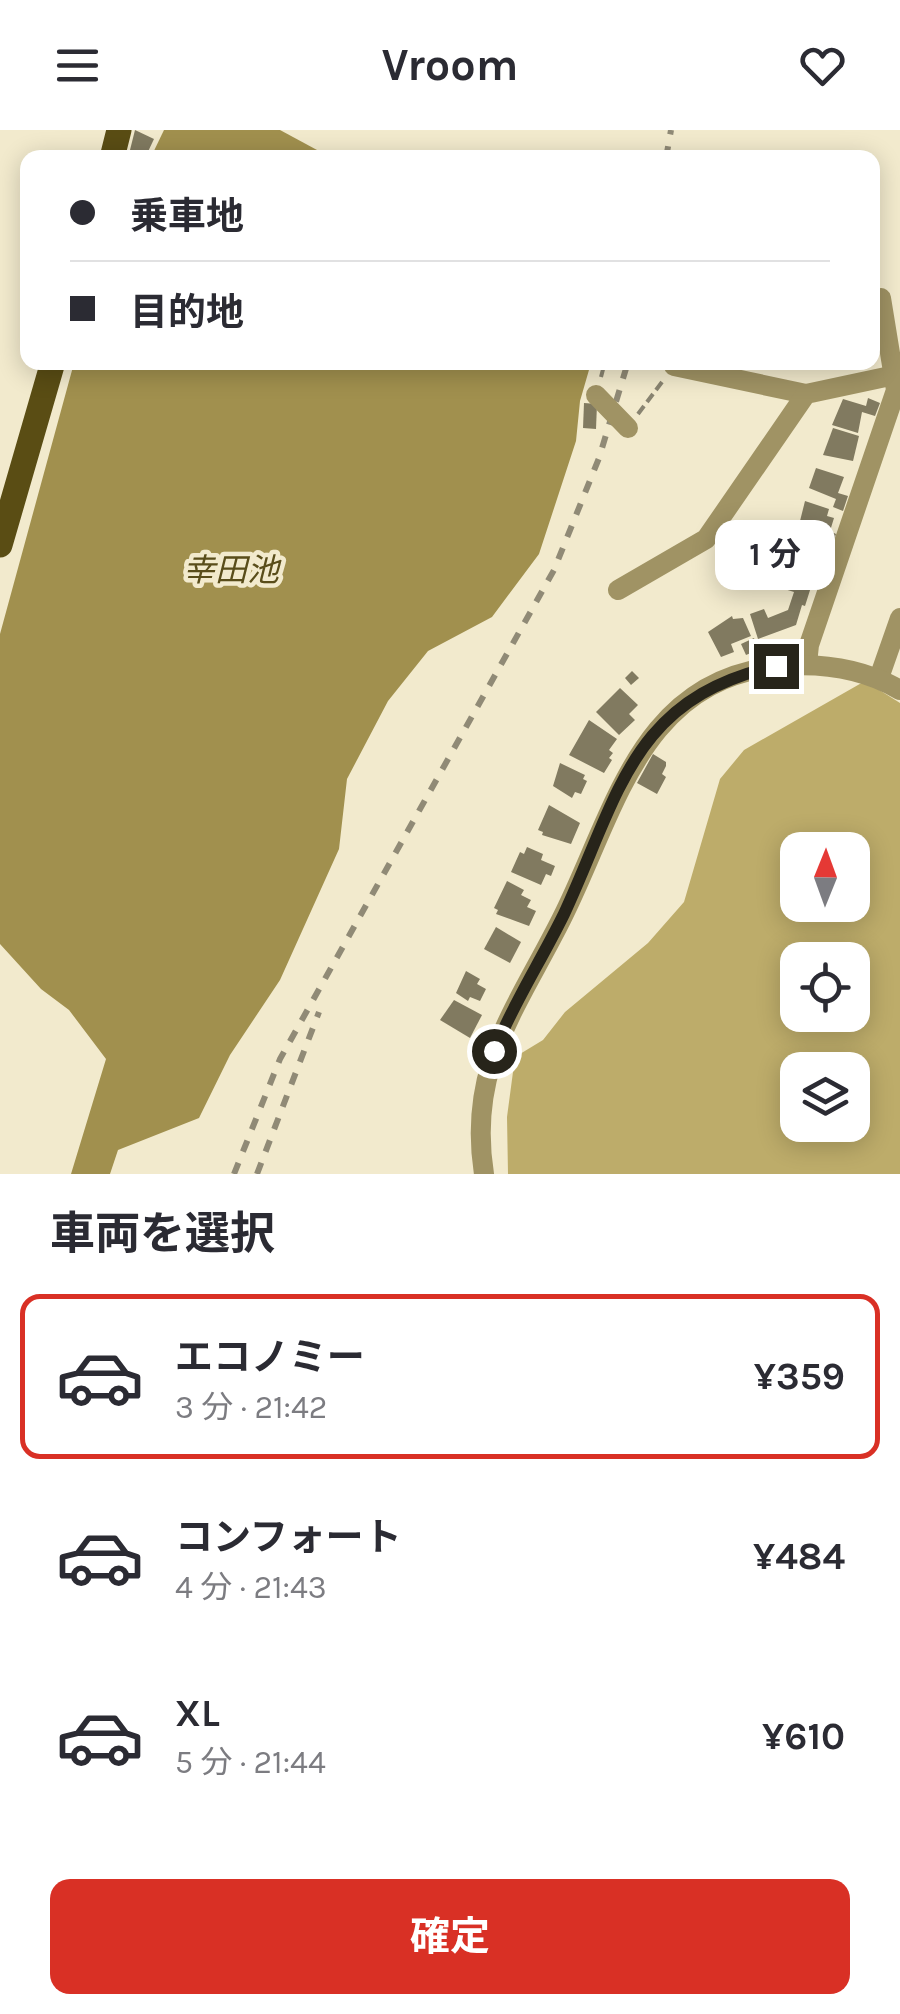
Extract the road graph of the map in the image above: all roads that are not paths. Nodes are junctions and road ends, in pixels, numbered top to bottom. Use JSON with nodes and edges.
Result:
{"nodes":[{"id":1,"x":882,"y":298,"type":"dead end"},
{"id":2,"x":51,"y":370,"type":"edge"},
{"id":3,"x":693,"y":370,"type":"edge"},
{"id":4,"x":895,"y":375,"type":"junction"},
{"id":5,"x":806,"y":394,"type":"junction"},
{"id":6,"x":596,"y":395,"type":"dead end"},
{"id":7,"x":628,"y":428,"type":"road end"},
{"id":8,"x":0,"y":544,"type":"edge"},
{"id":9,"x":618,"y":590,"type":"dead end"},
{"id":10,"x":900,"y":618,"type":"edge"},
{"id":11,"x":807,"y":664,"type":"junction"},
{"id":12,"x":879,"y":678,"type":"junction"},
{"id":13,"x":900,"y":690,"type":"edge"},
{"id":14,"x":484,"y":1174,"type":"edge"}],
"edges":[{"from":1,"to":4,"type":"street"},
{"from":2,"to":8,"type":"main road"},
{"from":3,"to":5,"type":"street"},
{"from":4,"to":5,"type":"street"},
{"from":4,"to":11,"type":"street"},
{"from":5,"to":9,"type":"street"},
{"from":6,"to":7,"type":"street","bridge":true},
{"from":10,"to":12,"type":"street"},
{"from":11,"to":12,"type":"street"},
{"from":11,"to":14,"type":"street"},
{"from":12,"to":13,"type":"street"}]}
